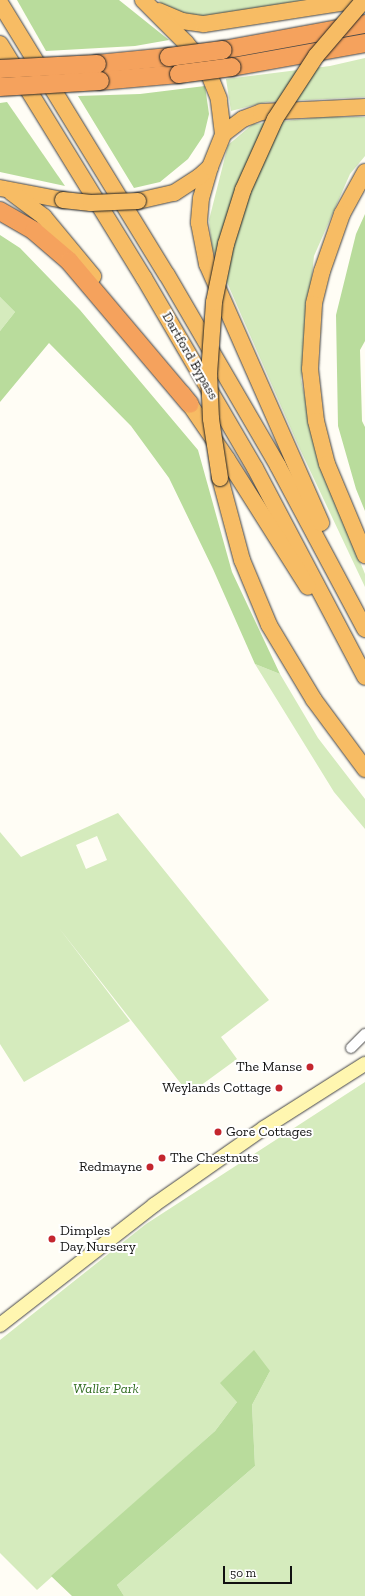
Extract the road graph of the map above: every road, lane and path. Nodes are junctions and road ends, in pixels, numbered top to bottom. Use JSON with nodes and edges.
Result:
{"nodes":[{"id":1,"x":360,"y":0,"type":"edge"},
{"id":2,"x":364,"y":0,"type":"edge"},
{"id":3,"x":0,"y":2,"type":"edge"},
{"id":4,"x":147,"y":4,"type":"edge"},
{"id":5,"x":365,"y":24,"type":"edge"},
{"id":6,"x":365,"y":43,"type":"edge"},
{"id":7,"x":0,"y":44,"type":"edge"},
{"id":8,"x":0,"y":69,"type":"edge"},
{"id":9,"x":0,"y":87,"type":"edge"},
{"id":10,"x":365,"y":107,"type":"edge"},
{"id":11,"x":223,"y":134,"type":"junction"},
{"id":12,"x":210,"y":167,"type":"junction"},
{"id":13,"x":365,"y":172,"type":"edge"},
{"id":14,"x":5,"y":190,"type":"edge"},
{"id":15,"x":0,"y":211,"type":"edge"},
{"id":16,"x":190,"y":404,"type":"junction"},
{"id":17,"x":365,"y":555,"type":"edge"},
{"id":18,"x":365,"y":620,"type":"edge"},
{"id":19,"x":365,"y":629,"type":"edge"},
{"id":20,"x":365,"y":677,"type":"edge"},
{"id":21,"x":365,"y":769,"type":"edge"},
{"id":22,"x":365,"y":1034,"type":"edge"},
{"id":23,"x":351,"y":1048,"type":"dead end"},
{"id":24,"x":365,"y":1064,"type":"edge"},
{"id":25,"x":0,"y":1325,"type":"edge"}],
"edges":[{"from":1,"to":4,"type":"highway"},
{"from":2,"to":21,"type":"highway","bridge":true},
{"from":3,"to":19,"type":"highway","name":"Dartford Bypass"},
{"from":4,"to":11,"type":"highway"},
{"from":5,"to":8,"type":"highway","bridge":true},
{"from":6,"to":9,"type":"highway","bridge":true},
{"from":7,"to":20,"type":"highway","name":"Dartford Bypass"},
{"from":10,"to":11,"type":"highway"},
{"from":11,"to":12,"type":"highway"},
{"from":12,"to":14,"type":"highway","bridge":true},
{"from":12,"to":18,"type":"highway"},
{"from":13,"to":17,"type":"highway"},
{"from":14,"to":16,"type":"highway"},
{"from":15,"to":16,"type":"highway"},
{"from":16,"to":20,"type":"highway"},
{"from":22,"to":23,"type":"street"},
{"from":24,"to":25,"type":"main road"}]}
